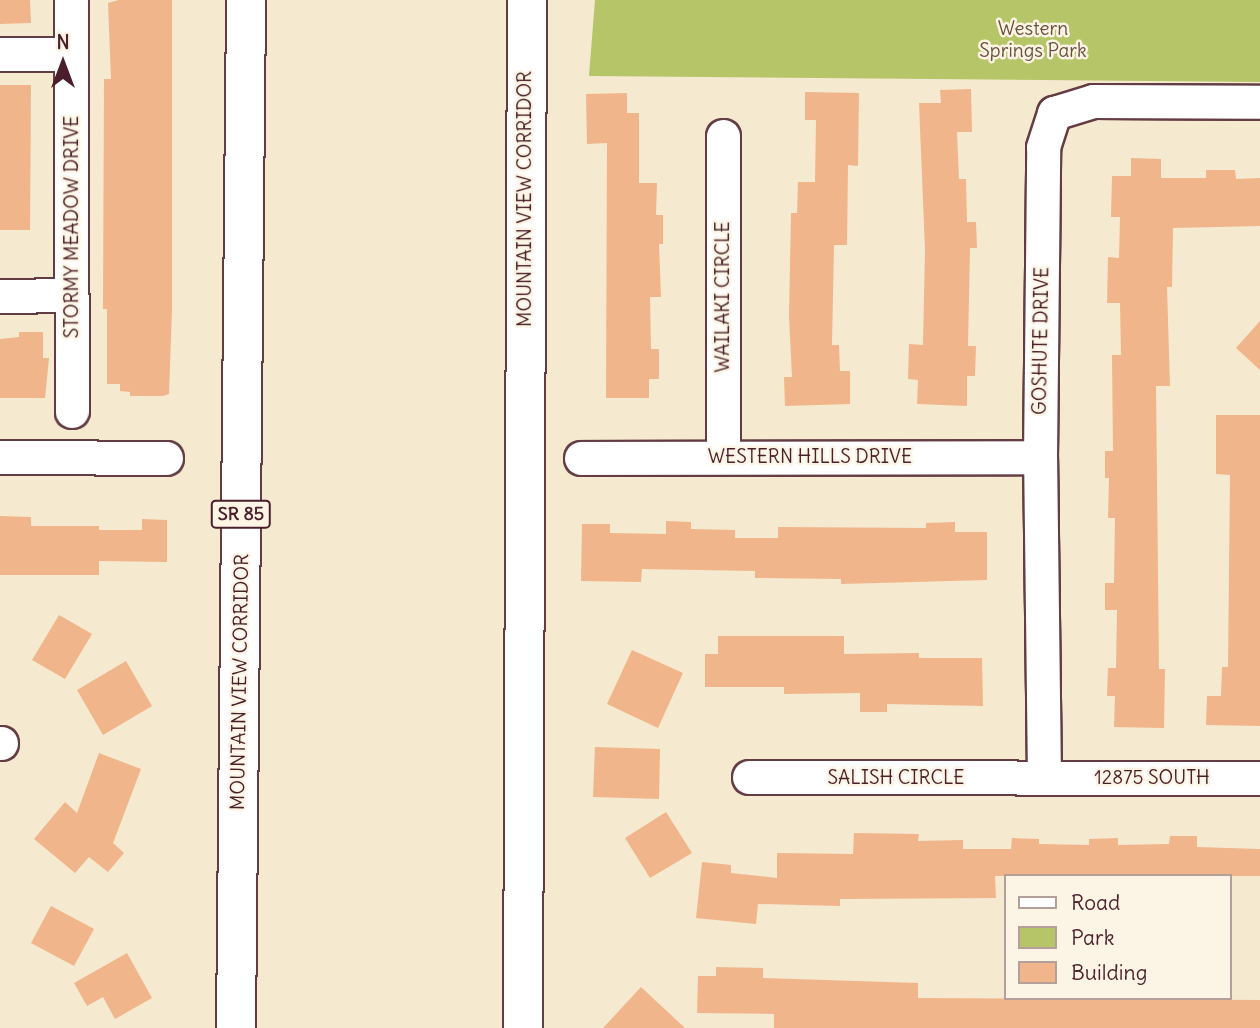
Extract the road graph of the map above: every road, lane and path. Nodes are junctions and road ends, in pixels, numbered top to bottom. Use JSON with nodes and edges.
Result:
{"nodes":[{"id":1,"x":71,"y":0,"type":"edge"},
{"id":2,"x":246,"y":0,"type":"edge"},
{"id":3,"x":527,"y":0,"type":"edge"},
{"id":4,"x":0,"y":54,"type":"edge"},
{"id":5,"x":71,"y":54,"type":"junction"},
{"id":6,"x":1260,"y":102,"type":"edge"},
{"id":7,"x":723,"y":136,"type":"dead end"},
{"id":8,"x":71,"y":295,"type":"junction"},
{"id":9,"x":0,"y":296,"type":"edge"},
{"id":10,"x":72,"y":411,"type":"dead end"},
{"id":11,"x":0,"y":457,"type":"edge"},
{"id":12,"x":723,"y":457,"type":"junction"},
{"id":13,"x":1040,"y":457,"type":"junction"},
{"id":14,"x":166,"y":458,"type":"dead end"},
{"id":15,"x":581,"y":458,"type":"dead end"},
{"id":16,"x":749,"y":777,"type":"dead end"},
{"id":17,"x":1044,"y":778,"type":"junction"},
{"id":18,"x":1260,"y":778,"type":"edge"},
{"id":19,"x":236,"y":1028,"type":"edge"},
{"id":20,"x":523,"y":1028,"type":"edge"}],
"edges":[{"from":1,"to":5,"type":"street","name":"STORMY MEADOW DRIVE"},
{"from":2,"to":19,"type":"highway","name":"MOUNTAIN VIEW CORRIDOR","number":"SR 85"},
{"from":3,"to":20,"type":"highway","name":"MOUNTAIN VIEW CORRIDOR"},
{"from":4,"to":5,"type":"street"},
{"from":5,"to":8,"type":"street","name":"STORMY MEADOW DRIVE"},
{"from":6,"to":13,"type":"street","name":"GOSHUTE DRIVE"},
{"from":7,"to":12,"type":"street","name":"WAILAKI CIRCLE"},
{"from":8,"to":9,"type":"street"},
{"from":8,"to":10,"type":"street","name":"STORMY MEADOW DRIVE"},
{"from":11,"to":14,"type":"street"},
{"from":12,"to":13,"type":"street","name":"WESTERN HILLS DRIVE"},
{"from":12,"to":15,"type":"street","name":"WESTERN HILLS DRIVE"},
{"from":13,"to":17,"type":"street","name":"GOSHUTE DRIVE"},
{"from":16,"to":17,"type":"street","name":"SALISH CIRCLE"},
{"from":17,"to":18,"type":"street","name":"12875 SOUTH"}]}
